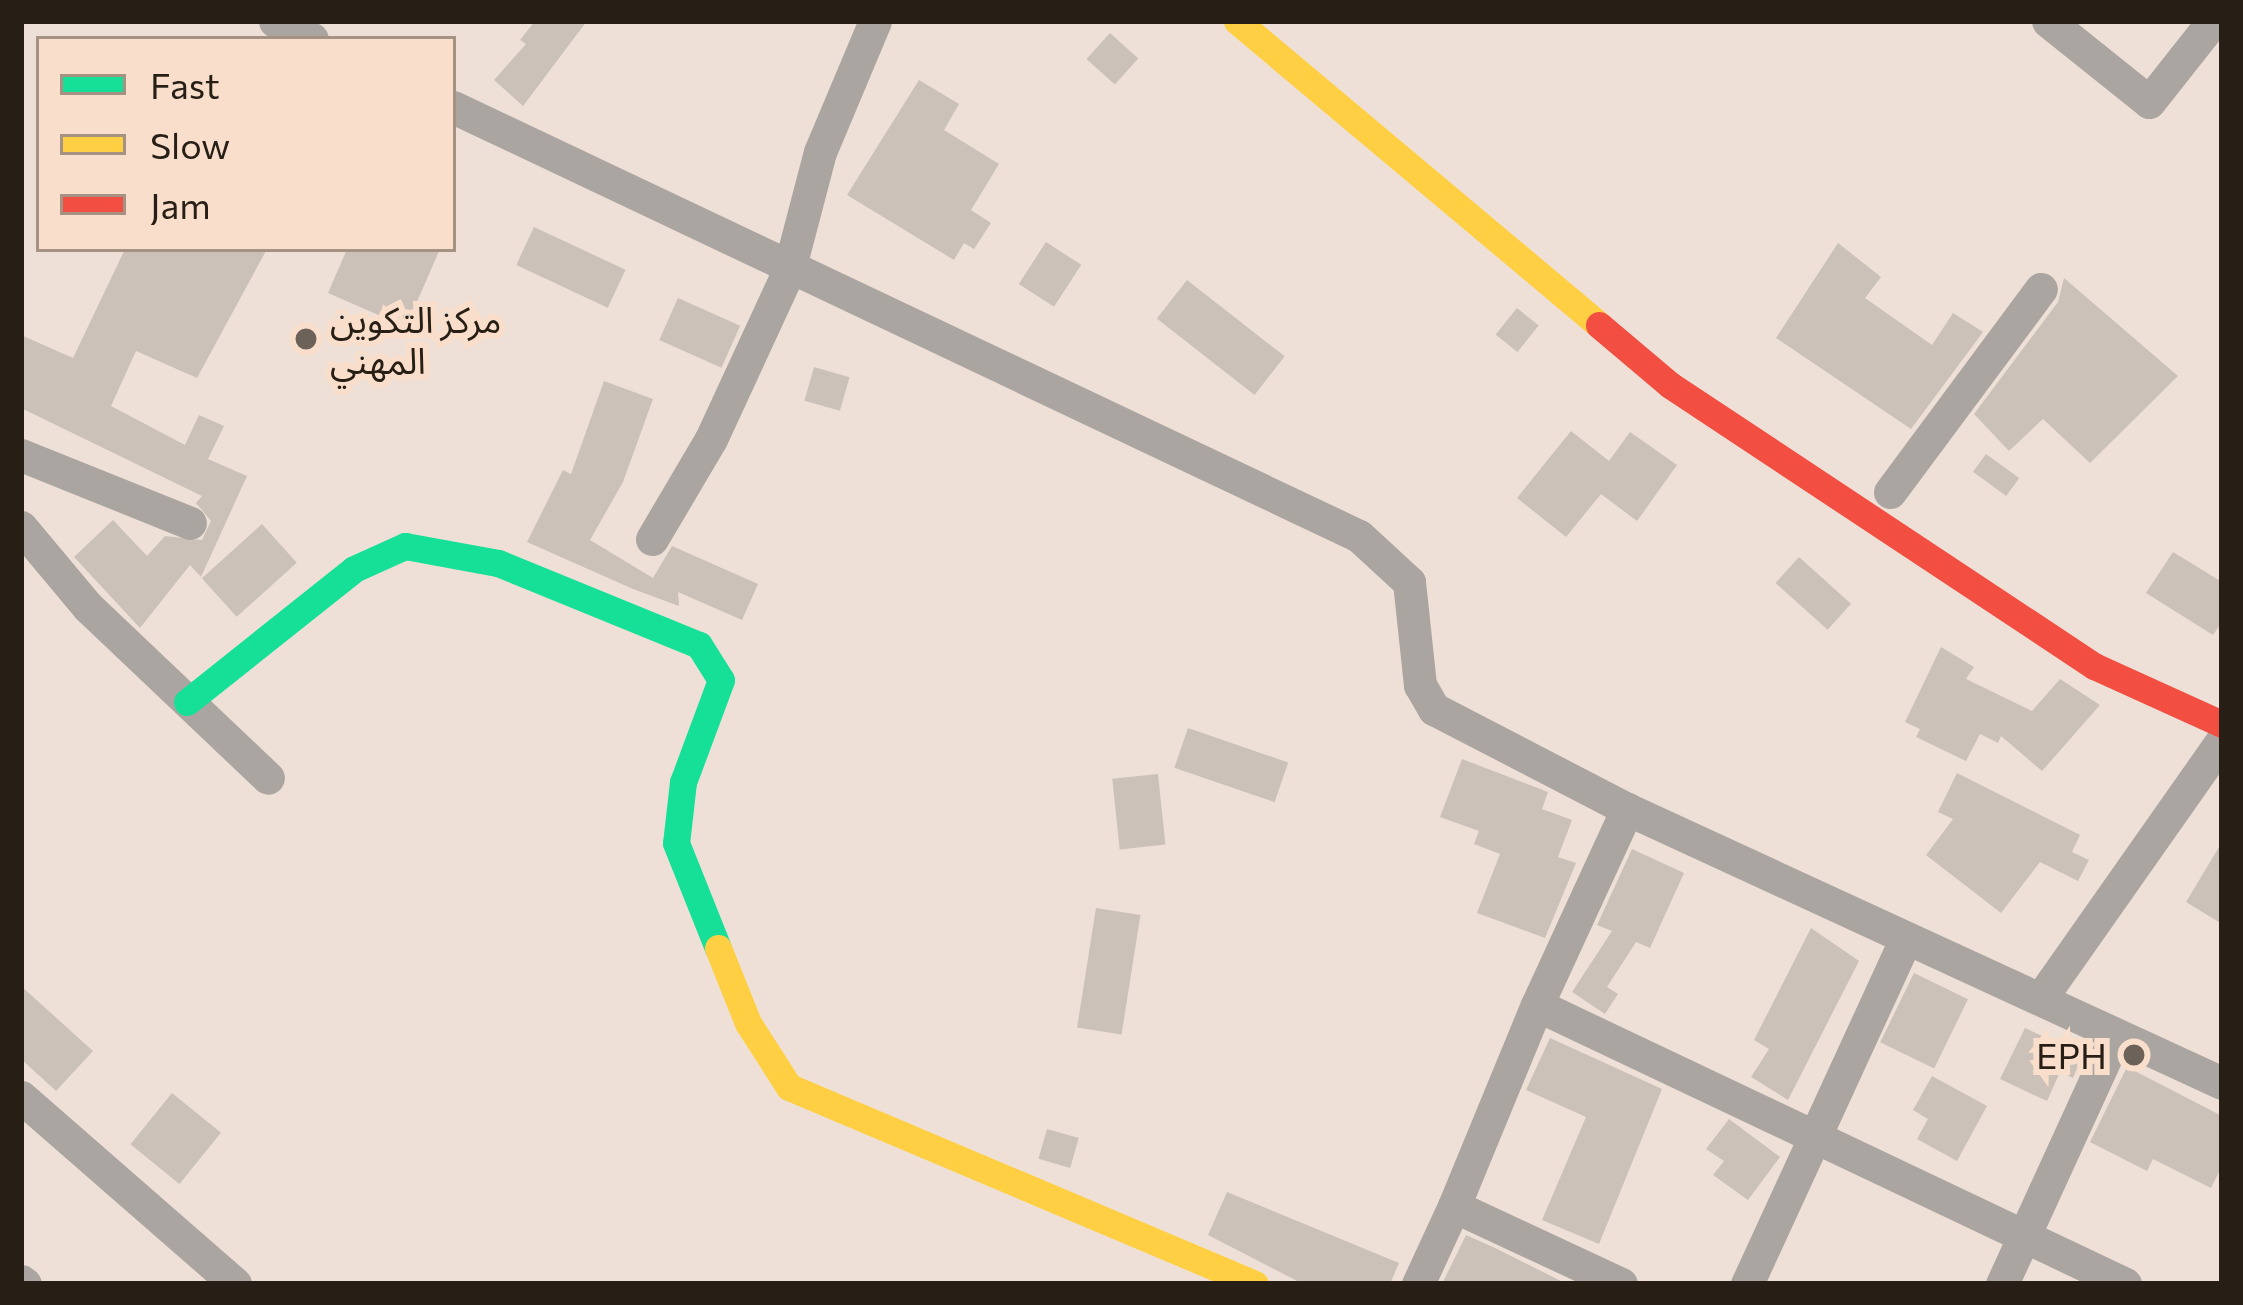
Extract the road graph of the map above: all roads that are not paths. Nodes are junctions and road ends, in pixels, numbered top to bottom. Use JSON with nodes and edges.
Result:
{"nodes":[{"id":1,"x":275,"y":21,"type":"edge"},
{"id":2,"x":875,"y":21,"type":"edge"},
{"id":3,"x":1237,"y":21,"type":"edge"},
{"id":4,"x":1284,"y":21,"type":"edge"},
{"id":5,"x":2048,"y":21,"type":"edge"},
{"id":6,"x":2213,"y":21,"type":"edge"},
{"id":7,"x":307,"y":36,"type":"edge"},
{"id":8,"x":456,"y":108,"type":"edge"},
{"id":9,"x":788,"y":269,"type":"junction"},
{"id":10,"x":2042,"y":290,"type":"dead end"},
{"id":11,"x":1681,"y":354,"type":"dead end"},
{"id":12,"x":21,"y":454,"type":"edge"},
{"id":13,"x":1890,"y":492,"type":"dead end"},
{"id":14,"x":190,"y":523,"type":"dead end"},
{"id":15,"x":21,"y":527,"type":"edge"},
{"id":16,"x":652,"y":538,"type":"dead end"},
{"id":17,"x":2162,"y":663,"type":"dead end"},
{"id":18,"x":2222,"y":694,"type":"edge"},
{"id":19,"x":188,"y":702,"type":"junction"},
{"id":20,"x":2222,"y":724,"type":"edge"},
{"id":21,"x":2222,"y":740,"type":"edge"},
{"id":22,"x":268,"y":778,"type":"dead end"},
{"id":23,"x":1627,"y":809,"type":"junction"},
{"id":24,"x":1905,"y":940,"type":"junction"},
{"id":25,"x":2042,"y":998,"type":"junction"},
{"id":26,"x":1537,"y":1005,"type":"junction"},
{"id":27,"x":2115,"y":1037,"type":"junction"},
{"id":28,"x":2222,"y":1083,"type":"edge"},
{"id":29,"x":21,"y":1097,"type":"edge"},
{"id":30,"x":1819,"y":1134,"type":"junction"},
{"id":31,"x":1454,"y":1206,"type":"junction"},
{"id":32,"x":2026,"y":1236,"type":"junction"},
{"id":33,"x":235,"y":1284,"type":"edge"},
{"id":34,"x":1255,"y":1284,"type":"edge"},
{"id":35,"x":1418,"y":1284,"type":"edge"},
{"id":36,"x":1621,"y":1284,"type":"edge"},
{"id":37,"x":1747,"y":1284,"type":"edge"},
{"id":38,"x":2002,"y":1284,"type":"edge"},
{"id":39,"x":2126,"y":1284,"type":"edge"}],
"edges":[{"from":1,"to":7,"type":"street"},
{"from":2,"to":9,"type":"street"},
{"from":3,"to":20,"type":"main road"},
{"from":4,"to":11,"type":"main road"},
{"from":5,"to":6,"type":"street"},
{"from":8,"to":9,"type":"street"},
{"from":9,"to":16,"type":"street"},
{"from":9,"to":23,"type":"street"},
{"from":10,"to":13,"type":"street"},
{"from":12,"to":14,"type":"street"},
{"from":15,"to":19,"type":"street"},
{"from":17,"to":18,"type":"main road"},
{"from":19,"to":22,"type":"street"},
{"from":19,"to":34,"type":"main road"},
{"from":21,"to":25,"type":"street"},
{"from":23,"to":24,"type":"street"},
{"from":23,"to":26,"type":"street"},
{"from":24,"to":25,"type":"street"},
{"from":24,"to":30,"type":"street"},
{"from":25,"to":27,"type":"street"},
{"from":26,"to":30,"type":"street"},
{"from":26,"to":31,"type":"street"},
{"from":27,"to":28,"type":"street"},
{"from":27,"to":32,"type":"street"},
{"from":29,"to":33,"type":"street"},
{"from":30,"to":32,"type":"street"},
{"from":30,"to":37,"type":"street"},
{"from":31,"to":35,"type":"street"},
{"from":31,"to":36,"type":"street"},
{"from":32,"to":38,"type":"street"},
{"from":32,"to":39,"type":"street"}]}
